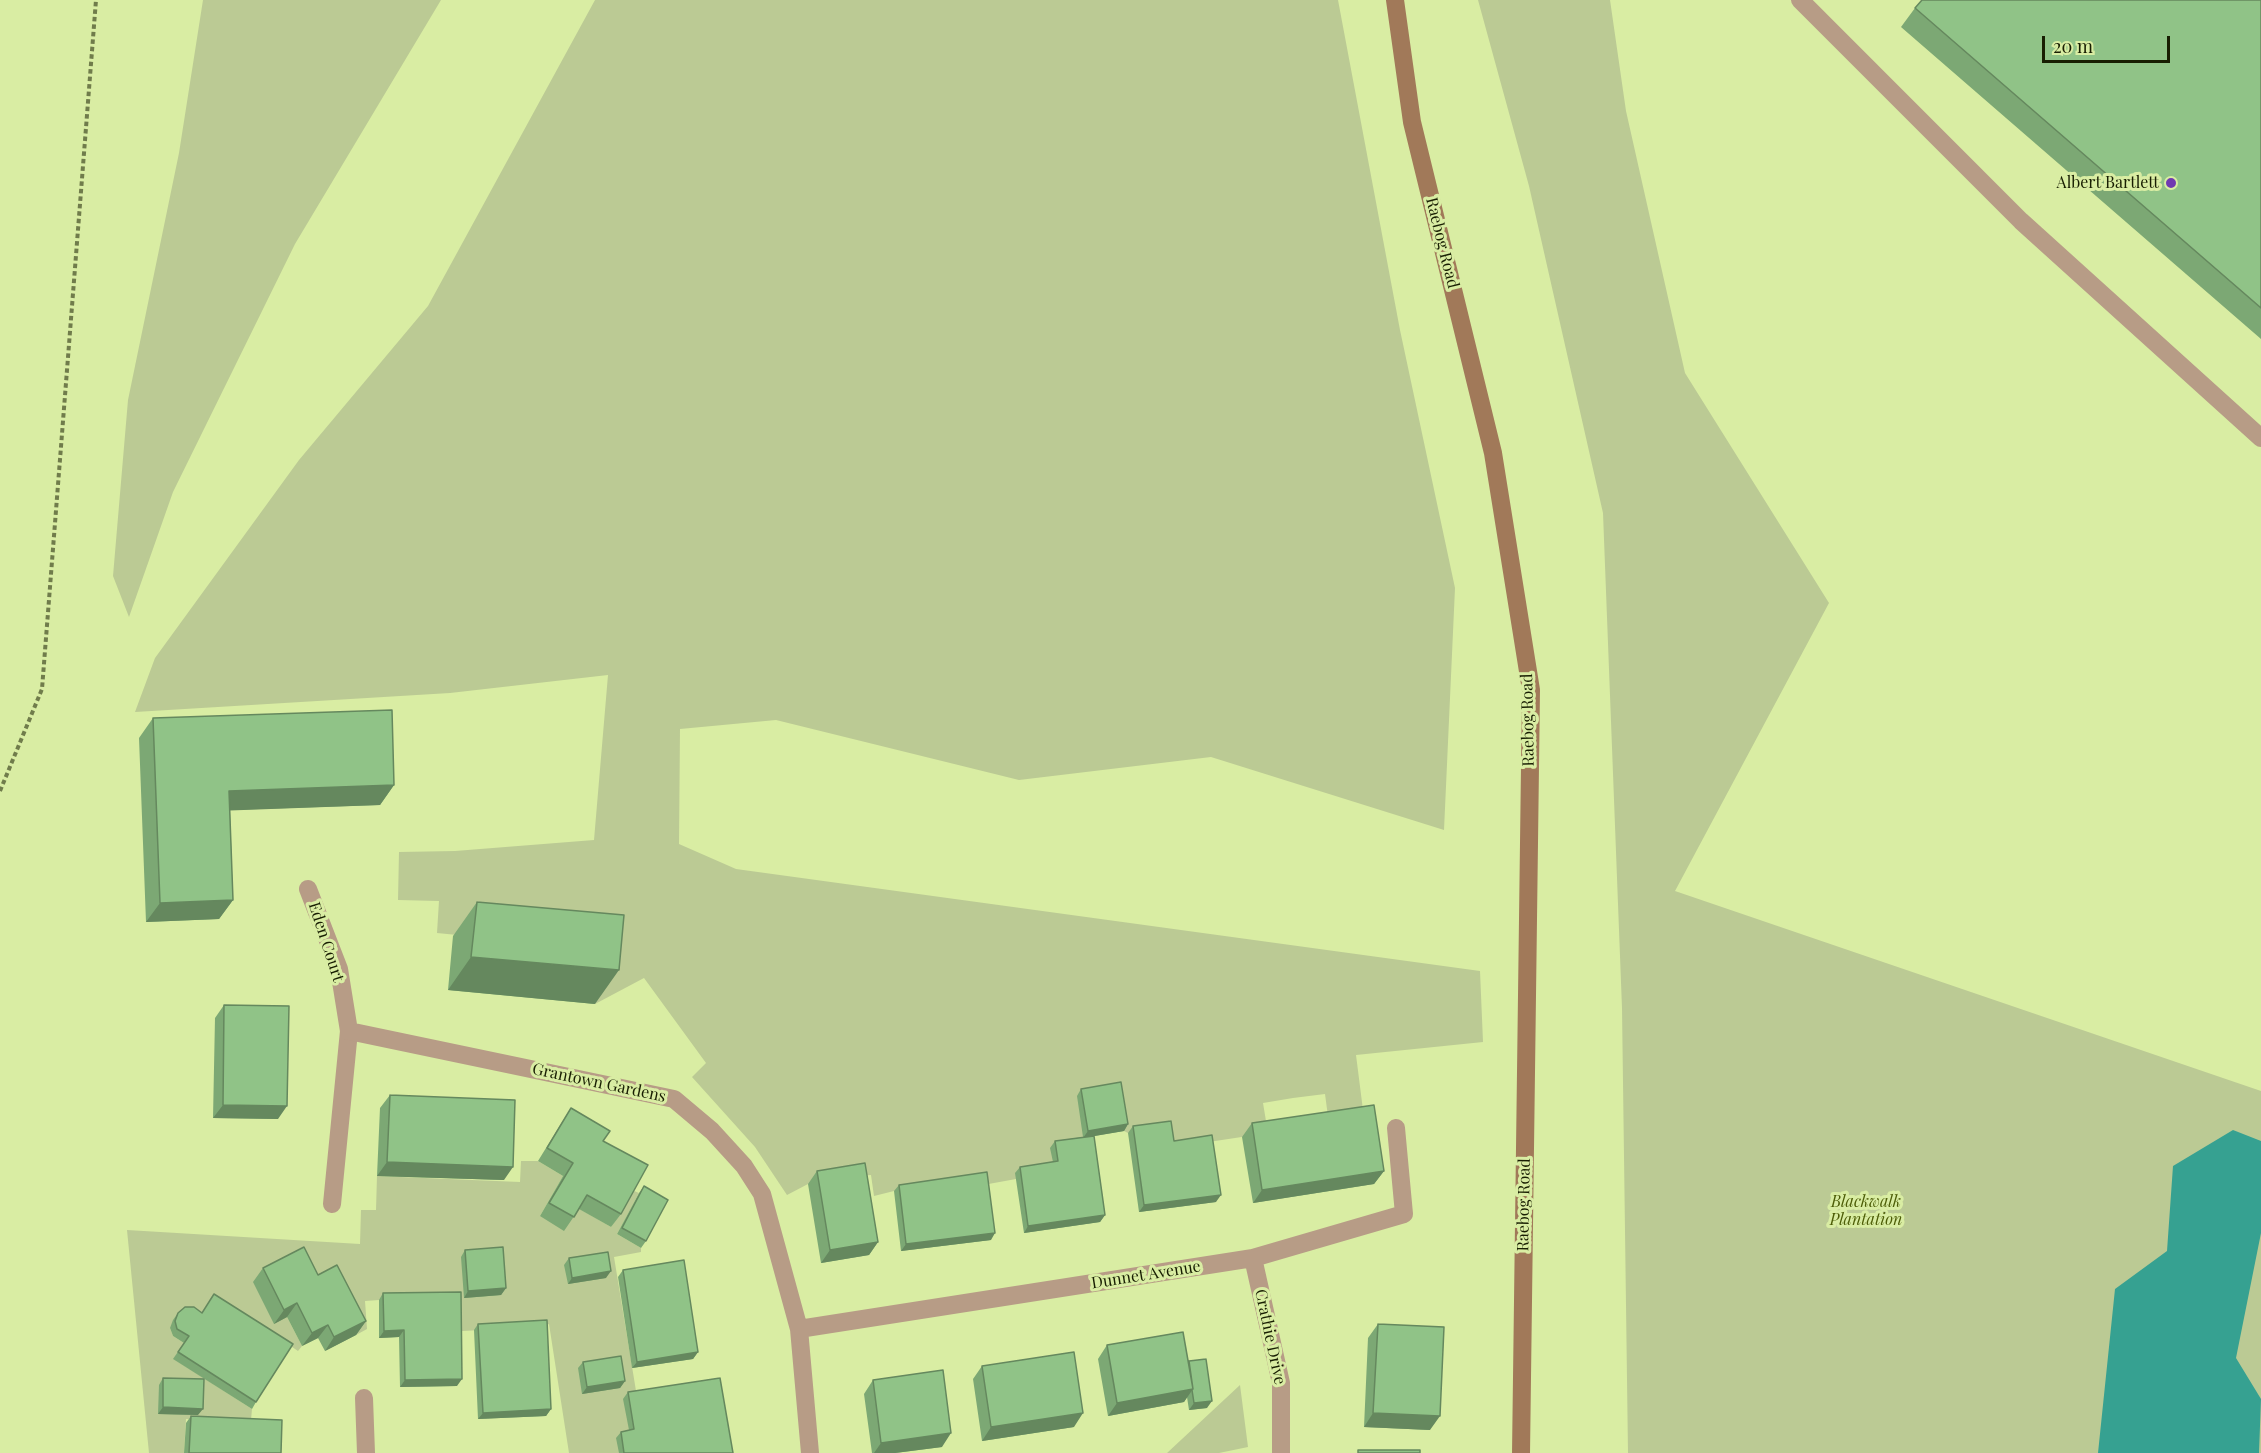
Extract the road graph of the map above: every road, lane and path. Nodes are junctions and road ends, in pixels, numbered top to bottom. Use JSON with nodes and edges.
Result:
{"nodes":[{"id":1,"x":96,"y":0,"type":"edge"},
{"id":2,"x":1395,"y":0,"type":"edge"},
{"id":3,"x":1800,"y":0,"type":"edge"},
{"id":4,"x":2261,"y":438,"type":"edge"},
{"id":5,"x":0,"y":791,"type":"edge"},
{"id":6,"x":309,"y":889,"type":"dead end"},
{"id":7,"x":349,"y":1031,"type":"junction"},
{"id":8,"x":1396,"y":1128,"type":"dead end"},
{"id":9,"x":332,"y":1204,"type":"dead end"},
{"id":10,"x":1252,"y":1258,"type":"junction"},
{"id":11,"x":799,"y":1329,"type":"junction"},
{"id":12,"x":364,"y":1398,"type":"dead end"},
{"id":13,"x":366,"y":1453,"type":"edge"},
{"id":14,"x":810,"y":1453,"type":"edge"},
{"id":15,"x":1281,"y":1453,"type":"edge"},
{"id":16,"x":1521,"y":1453,"type":"edge"}],
"edges":[{"from":1,"to":5,"type":"path"},
{"from":2,"to":16,"type":"main road","name":"Raebog Road"},
{"from":3,"to":4,"type":"street"},
{"from":6,"to":7,"type":"street","name":"Eden Court"},
{"from":7,"to":9,"type":"street","name":"Eden Court"},
{"from":7,"to":11,"type":"street","name":"Grantown Gardens"},
{"from":8,"to":10,"type":"street","name":"Dunnet Avenue"},
{"from":10,"to":11,"type":"street","name":"Dunnet Avenue"},
{"from":10,"to":15,"type":"street","name":"Crathie Drive"},
{"from":11,"to":14,"type":"street","name":"Grantown Gardens"},
{"from":12,"to":13,"type":"street"}]}
